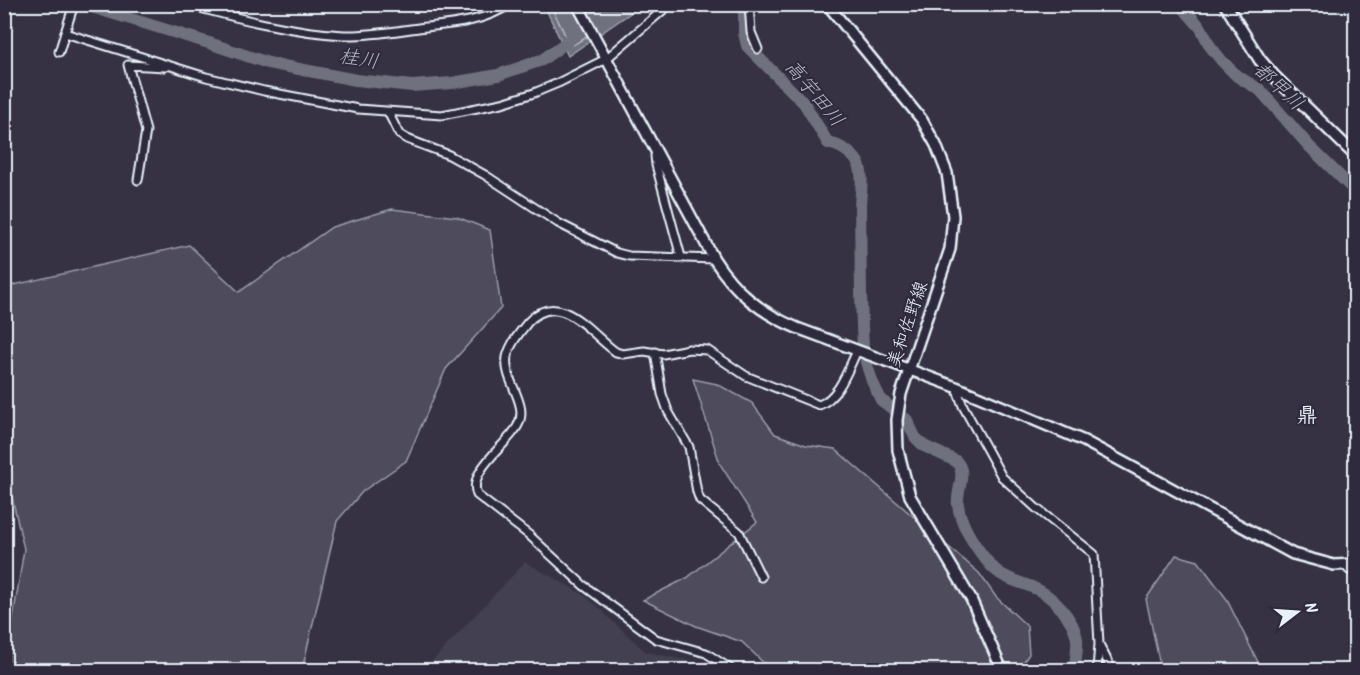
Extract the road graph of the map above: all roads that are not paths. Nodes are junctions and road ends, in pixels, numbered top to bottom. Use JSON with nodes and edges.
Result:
{"nodes":[{"id":1,"x":74,"y":4,"type":"edge"},
{"id":2,"x":510,"y":4,"type":"edge"},
{"id":3,"x":577,"y":4,"type":"edge"},
{"id":4,"x":670,"y":4,"type":"edge"},
{"id":5,"x":749,"y":4,"type":"edge"},
{"id":6,"x":827,"y":4,"type":"edge"},
{"id":7,"x":1225,"y":4,"type":"edge"},
{"id":8,"x":186,"y":5,"type":"edge"},
{"id":9,"x":66,"y":31,"type":"junction"},
{"id":10,"x":758,"y":49,"type":"dead end"},
{"id":11,"x":59,"y":52,"type":"dead end"},
{"id":12,"x":605,"y":57,"type":"junction"},
{"id":13,"x":176,"y":68,"type":"junction"},
{"id":14,"x":388,"y":112,"type":"junction"},
{"id":15,"x":656,"y":152,"type":"junction"},
{"id":16,"x":1356,"y":156,"type":"edge"},
{"id":17,"x":138,"y":180,"type":"dead end"},
{"id":18,"x":681,"y":256,"type":"junction"},
{"id":19,"x":714,"y":259,"type":"junction"},
{"id":20,"x":857,"y":351,"type":"junction"},
{"id":21,"x":655,"y":352,"type":"junction"},
{"id":22,"x":908,"y":370,"type":"junction"},
{"id":23,"x":956,"y":387,"type":"junction"},
{"id":24,"x":1351,"y":565,"type":"edge"},
{"id":25,"x":1356,"y":572,"type":"edge"},
{"id":26,"x":761,"y":577,"type":"dead end"},
{"id":27,"x":1099,"y":644,"type":"junction"},
{"id":28,"x":732,"y":670,"type":"edge"},
{"id":29,"x":1002,"y":670,"type":"edge"},
{"id":30,"x":1096,"y":670,"type":"edge"},
{"id":31,"x":1112,"y":670,"type":"edge"}],
"edges":[{"from":1,"to":9,"type":"street"},
{"from":2,"to":8,"type":"street"},
{"from":3,"to":12,"type":"street"},
{"from":4,"to":12,"type":"street"},
{"from":5,"to":10,"type":"street"},
{"from":6,"to":22,"type":"street","name":"美和佐野線"},
{"from":7,"to":16,"type":"main road"},
{"from":9,"to":11,"type":"street"},
{"from":9,"to":13,"type":"street"},
{"from":12,"to":14,"type":"street"},
{"from":12,"to":15,"type":"street"},
{"from":13,"to":14,"type":"street"},
{"from":13,"to":17,"type":"street"},
{"from":14,"to":18,"type":"street"},
{"from":15,"to":18,"type":"street"},
{"from":15,"to":19,"type":"street"},
{"from":18,"to":19,"type":"street"},
{"from":19,"to":20,"type":"street"},
{"from":20,"to":21,"type":"street"},
{"from":20,"to":22,"type":"street"},
{"from":21,"to":26,"type":"street"},
{"from":21,"to":28,"type":"street"},
{"from":22,"to":23,"type":"street"},
{"from":22,"to":29,"type":"street","name":"美和佐野線"},
{"from":23,"to":24,"type":"street"},
{"from":23,"to":27,"type":"street"},
{"from":24,"to":25,"type":"street"},
{"from":27,"to":30,"type":"street"},
{"from":27,"to":31,"type":"street"}]}
